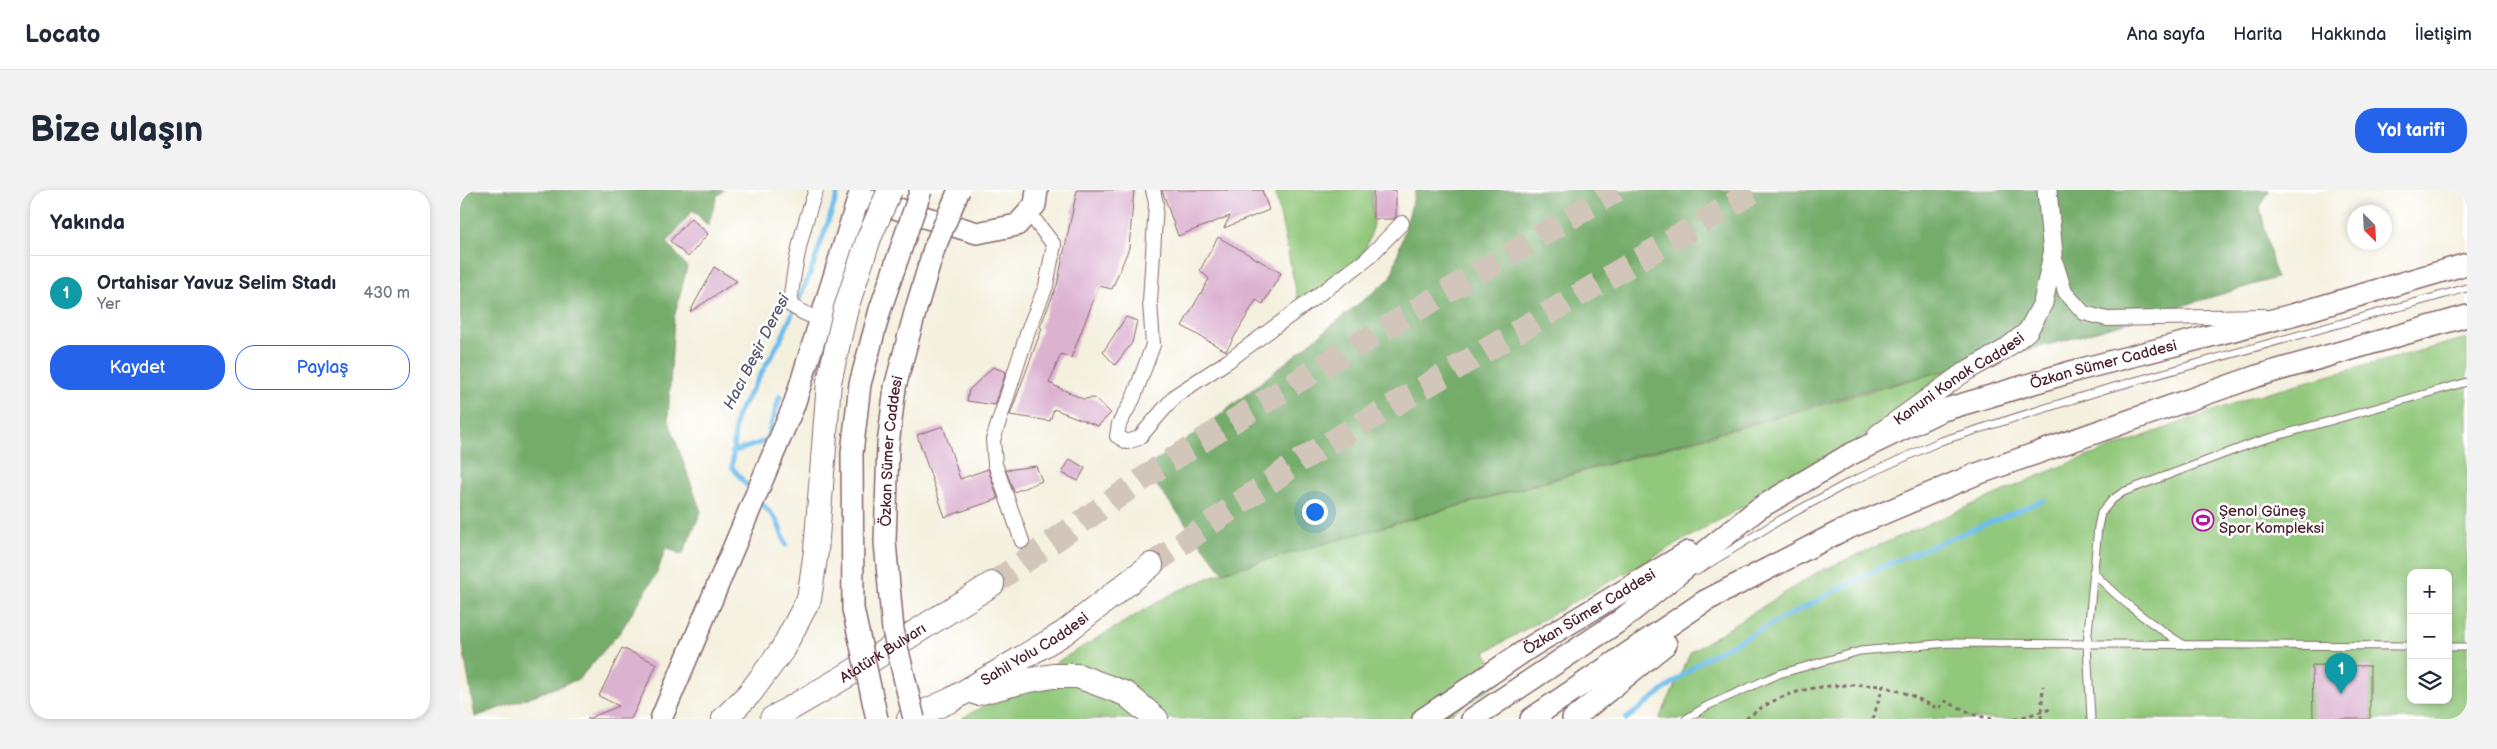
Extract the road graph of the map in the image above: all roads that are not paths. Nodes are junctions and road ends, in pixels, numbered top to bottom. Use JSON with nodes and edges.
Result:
{"nodes":[{"id":1,"x":816,"y":190,"type":"edge"},
{"id":2,"x":890,"y":190,"type":"edge"},
{"id":3,"x":921,"y":190,"type":"edge"},
{"id":4,"x":960,"y":190,"type":"edge"},
{"id":5,"x":1037,"y":190,"type":"edge"},
{"id":6,"x":1153,"y":190,"type":"edge"},
{"id":7,"x":2047,"y":190,"type":"edge"},
{"id":8,"x":860,"y":194,"type":"edge"},
{"id":9,"x":1029,"y":213,"type":"junction"},
{"id":10,"x":1402,"y":223,"type":"dead end"},
{"id":11,"x":2053,"y":254,"type":"junction"},
{"id":12,"x":2467,"y":264,"type":"edge"},
{"id":13,"x":2467,"y":288,"type":"edge"},
{"id":14,"x":2292,"y":315,"type":"junction"},
{"id":15,"x":812,"y":316,"type":"junction"},
{"id":16,"x":2467,"y":316,"type":"edge"},
{"id":17,"x":2467,"y":382,"type":"edge"},
{"id":18,"x":1847,"y":456,"type":"junction"},
{"id":19,"x":1758,"y":509,"type":"junction"},
{"id":20,"x":1839,"y":532,"type":"junction"},
{"id":21,"x":1022,"y":541,"type":"dead end"},
{"id":22,"x":1151,"y":565,"type":"tunnel mouth"},
{"id":23,"x":2093,"y":572,"type":"junction"},
{"id":24,"x":992,"y":584,"type":"tunnel mouth"},
{"id":25,"x":1621,"y":620,"type":"junction"},
{"id":26,"x":2087,"y":644,"type":"junction"},
{"id":27,"x":2184,"y":645,"type":"junction"},
{"id":28,"x":2407,"y":646,"type":"edge"},
{"id":29,"x":2452,"y":647,"type":"edge"},
{"id":30,"x":2467,"y":647,"type":"edge"},
{"id":31,"x":951,"y":700,"type":"junction"},
{"id":32,"x":781,"y":713,"type":"edge"},
{"id":33,"x":661,"y":719,"type":"edge"},
{"id":34,"x":724,"y":719,"type":"edge"},
{"id":35,"x":877,"y":719,"type":"edge"},
{"id":36,"x":909,"y":719,"type":"edge"},
{"id":37,"x":914,"y":719,"type":"edge"},
{"id":38,"x":1156,"y":719,"type":"edge"},
{"id":39,"x":1423,"y":719,"type":"edge"},
{"id":40,"x":1472,"y":719,"type":"edge"},
{"id":41,"x":1530,"y":719,"type":"edge"},
{"id":42,"x":1573,"y":719,"type":"edge"},
{"id":43,"x":1686,"y":719,"type":"edge"},
{"id":44,"x":2091,"y":719,"type":"edge"}],
"edges":[{"from":1,"to":15,"type":"street"},
{"from":2,"to":34,"type":"highway","bridge":true},
{"from":3,"to":35,"type":"main road","bridge":true},
{"from":4,"to":37,"type":"main road","name":"Özkan Sümer Caddesi","bridge":true},
{"from":5,"to":9,"type":"main road"},
{"from":6,"to":10,"type":"street"},
{"from":7,"to":11,"type":"street","name":"Kanuni Konak Caddesi"},
{"from":8,"to":9,"type":"main road"},
{"from":8,"to":15,"type":"main road"},
{"from":9,"to":21,"type":"street"},
{"from":11,"to":14,"type":"street"},
{"from":11,"to":18,"type":"street","name":"Kanuni Konak Caddesi"},
{"from":12,"to":14,"type":"main road","name":"Özkan Sümer Caddesi"},
{"from":13,"to":25,"type":"lane"},
{"from":14,"to":18,"type":"main road","name":"Özkan Sümer Caddesi"},
{"from":15,"to":33,"type":"main road"},
{"from":16,"to":20,"type":"main road"},
{"from":17,"to":23,"type":"lane"},
{"from":18,"to":19,"type":"main road","name":"Özkan Sümer Caddesi"},
{"from":19,"to":25,"type":"main road","name":"Özkan Sümer Caddesi"},
{"from":19,"to":39,"type":"main road","name":"Özkan Sümer Caddesi"},
{"from":20,"to":41,"type":"main road"},
{"from":20,"to":42,"type":"main road"},
{"from":22,"to":31,"type":"highway","name":"Sahil Yolu Caddesi"},
{"from":23,"to":26,"type":"lane"},
{"from":23,"to":27,"type":"lane"},
{"from":24,"to":32,"type":"highway","name":"Atatürk Bulvarı"},
{"from":25,"to":40,"type":"main road","name":"Özkan Sümer Caddesi"},
{"from":26,"to":27,"type":"lane"},
{"from":26,"to":43,"type":"lane"},
{"from":26,"to":44,"type":"lane"},
{"from":27,"to":28,"type":"lane"},
{"from":29,"to":30,"type":"lane"},
{"from":31,"to":36,"type":"highway","name":"Sahil Yolu Caddesi"},
{"from":31,"to":38,"type":"highway"}]}
